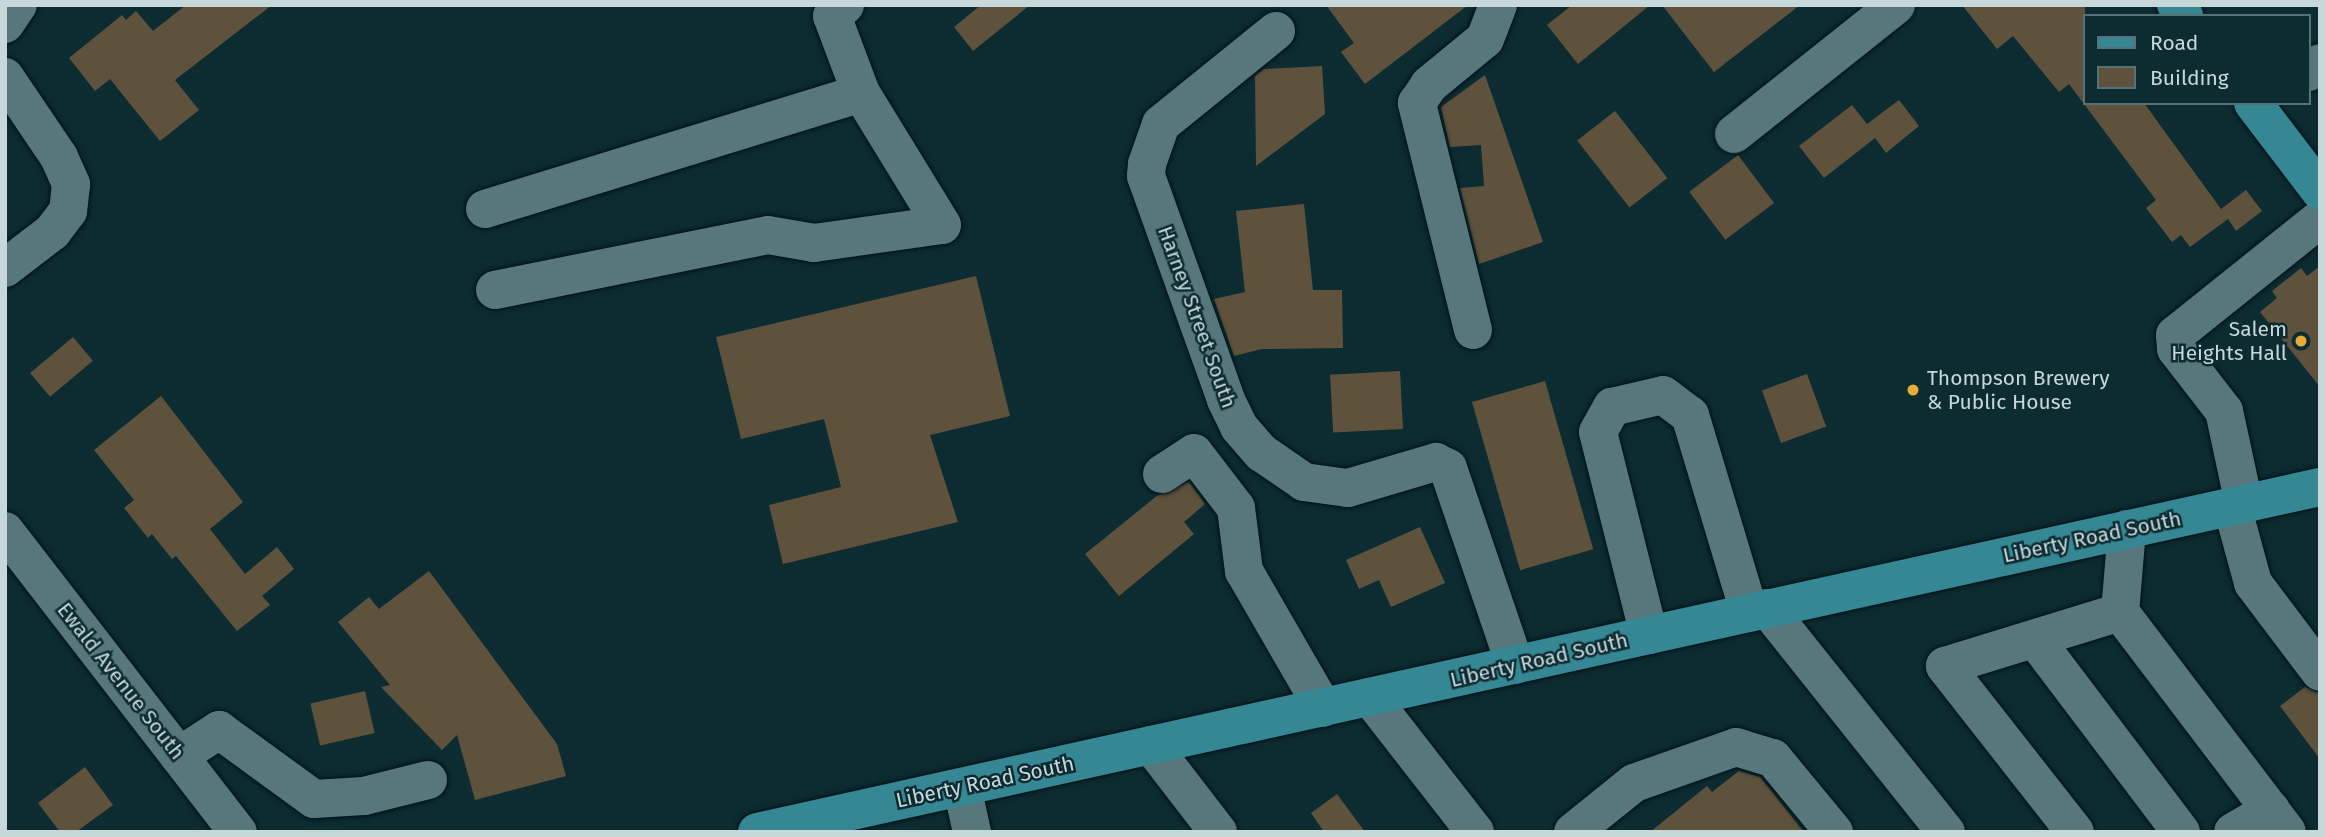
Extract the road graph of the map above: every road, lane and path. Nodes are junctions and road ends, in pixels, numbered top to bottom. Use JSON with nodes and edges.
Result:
{"nodes":[{"id":1,"x":18,"y":5,"type":"edge"},
{"id":2,"x":1498,"y":5,"type":"edge"},
{"id":3,"x":1896,"y":5,"type":"edge"},
{"id":4,"x":838,"y":11,"type":"edge"},
{"id":5,"x":5,"y":24,"type":"edge"},
{"id":6,"x":1276,"y":32,"type":"dead end"},
{"id":7,"x":5,"y":78,"type":"edge"},
{"id":8,"x":861,"y":93,"type":"junction"},
{"id":9,"x":2260,"y":106,"type":"edge"},
{"id":10,"x":1734,"y":134,"type":"dead end"},
{"id":11,"x":2320,"y":191,"type":"edge"},
{"id":12,"x":485,"y":209,"type":"dead end"},
{"id":13,"x":2320,"y":219,"type":"edge"},
{"id":14,"x":5,"y":268,"type":"edge"},
{"id":15,"x":495,"y":290,"type":"dead end"},
{"id":16,"x":1473,"y":330,"type":"dead end"},
{"id":17,"x":1162,"y":474,"type":"dead end"},
{"id":18,"x":2320,"y":487,"type":"edge"},
{"id":19,"x":2238,"y":505,"type":"junction"},
{"id":20,"x":2127,"y":529,"type":"junction"},
{"id":21,"x":6,"y":533,"type":"edge"},
{"id":22,"x":1758,"y":610,"type":"junction"},
{"id":23,"x":2120,"y":612,"type":"junction"},
{"id":24,"x":1649,"y":635,"type":"junction"},
{"id":25,"x":2035,"y":639,"type":"junction"},
{"id":26,"x":1515,"y":665,"type":"junction"},
{"id":27,"x":2320,"y":672,"type":"edge"},
{"id":28,"x":1370,"y":697,"type":"junction"},
{"id":29,"x":1323,"y":708,"type":"junction"},
{"id":30,"x":1151,"y":745,"type":"junction"},
{"id":31,"x":179,"y":756,"type":"junction"},
{"id":32,"x":428,"y":780,"type":"dead end"},
{"id":33,"x":962,"y":787,"type":"junction"},
{"id":34,"x":2279,"y":821,"type":"edge"},
{"id":35,"x":238,"y":832,"type":"edge"},
{"id":36,"x":757,"y":832,"type":"edge"},
{"id":37,"x":972,"y":832,"type":"edge"},
{"id":38,"x":1218,"y":832,"type":"edge"},
{"id":39,"x":1475,"y":832,"type":"edge"},
{"id":40,"x":1573,"y":832,"type":"edge"},
{"id":41,"x":1834,"y":832,"type":"edge"},
{"id":42,"x":1946,"y":832,"type":"edge"},
{"id":43,"x":2075,"y":832,"type":"edge"},
{"id":44,"x":2181,"y":832,"type":"edge"},
{"id":45,"x":2234,"y":832,"type":"edge"}],
"edges":[{"from":1,"to":5,"type":"street"},
{"from":2,"to":16,"type":"street"},
{"from":3,"to":10,"type":"street"},
{"from":4,"to":8,"type":"street"},
{"from":6,"to":26,"type":"street","name":"Harney Street South"},
{"from":7,"to":14,"type":"street"},
{"from":8,"to":12,"type":"street"},
{"from":8,"to":15,"type":"street"},
{"from":9,"to":11,"type":"main road"},
{"from":13,"to":19,"type":"street"},
{"from":17,"to":29,"type":"street"},
{"from":18,"to":19,"type":"main road","name":"Liberty Road South"},
{"from":19,"to":20,"type":"main road","name":"Liberty Road South"},
{"from":19,"to":27,"type":"street"},
{"from":20,"to":22,"type":"main road","name":"Liberty Road South"},
{"from":20,"to":23,"type":"street"},
{"from":21,"to":31,"type":"street","name":"Ewald Avenue South"},
{"from":22,"to":24,"type":"main road","name":"Liberty Road South"},
{"from":22,"to":24,"type":"street"},
{"from":22,"to":42,"type":"street"},
{"from":23,"to":25,"type":"street"},
{"from":23,"to":34,"type":"street"},
{"from":24,"to":26,"type":"main road","name":"Liberty Road South"},
{"from":25,"to":43,"type":"street"},
{"from":25,"to":44,"type":"street"},
{"from":26,"to":28,"type":"main road","name":"Liberty Road South"},
{"from":28,"to":29,"type":"main road","name":"Liberty Road South"},
{"from":28,"to":39,"type":"street"},
{"from":29,"to":30,"type":"main road","name":"Liberty Road South"},
{"from":30,"to":33,"type":"main road","name":"Liberty Road South"},
{"from":30,"to":38,"type":"street"},
{"from":31,"to":32,"type":"street"},
{"from":31,"to":35,"type":"street","name":"Ewald Avenue South"},
{"from":33,"to":36,"type":"main road","name":"Liberty Road South"},
{"from":33,"to":37,"type":"street"},
{"from":34,"to":45,"type":"street"},
{"from":40,"to":41,"type":"street"}]}
